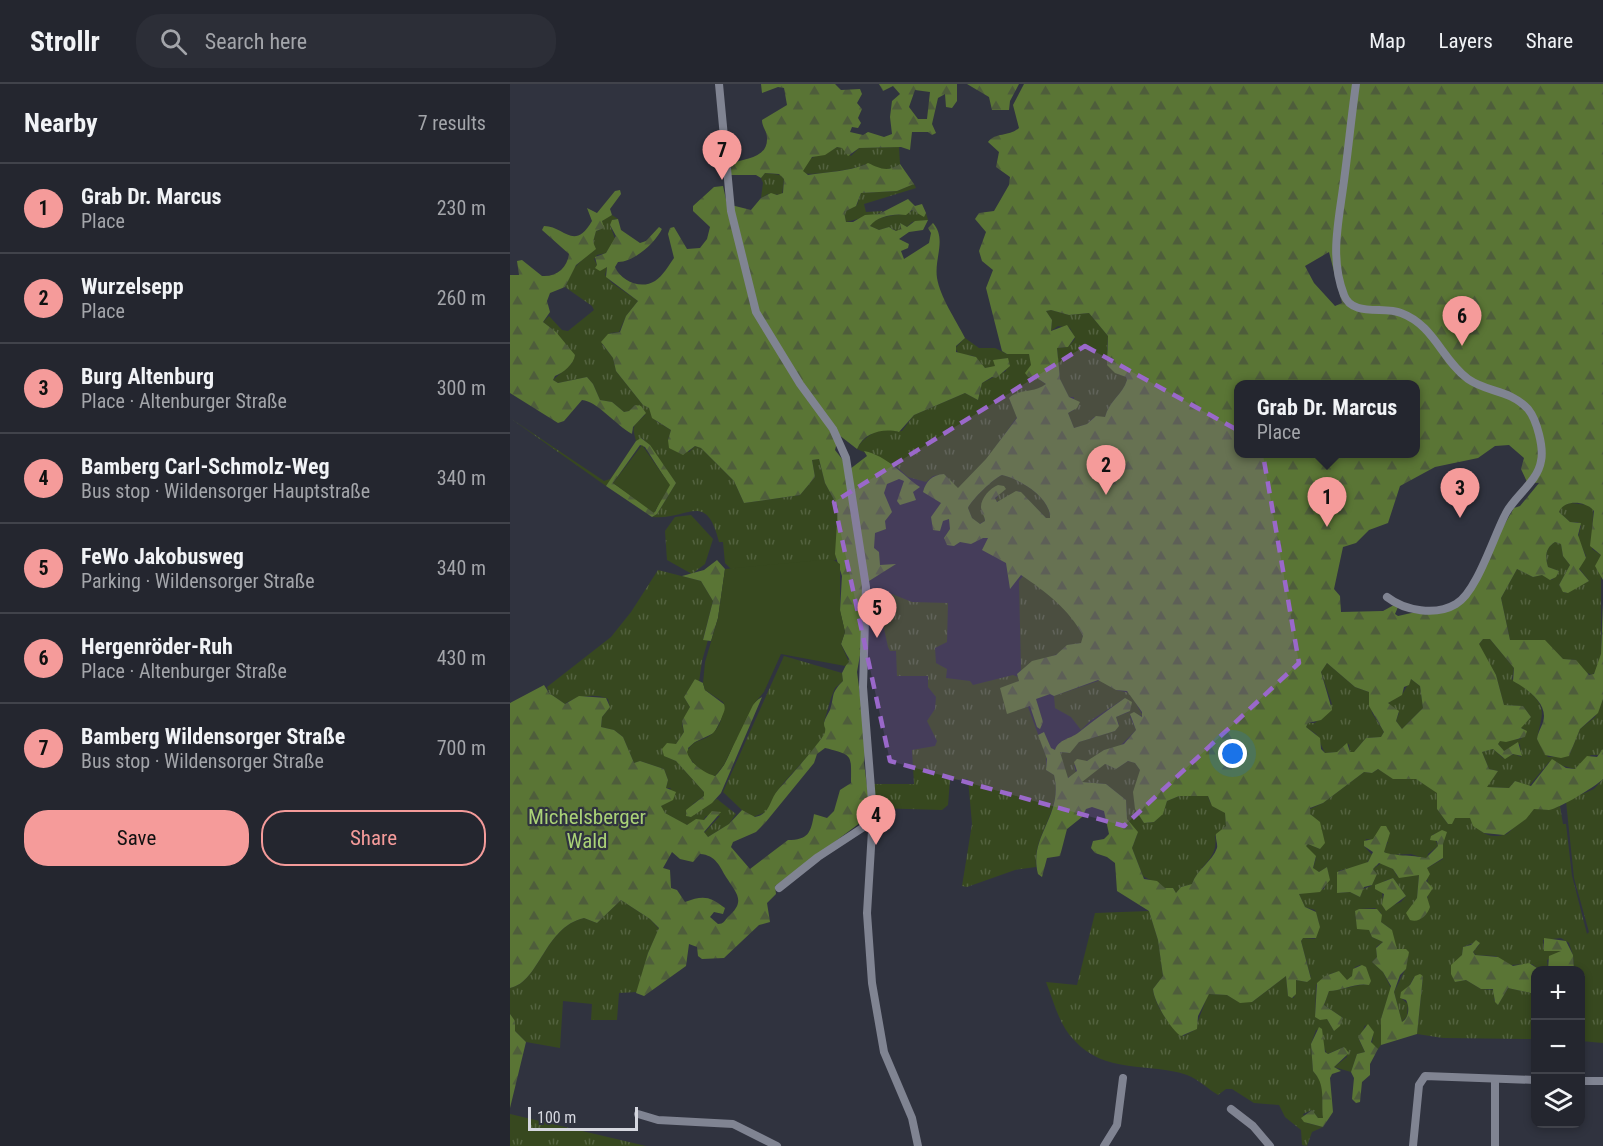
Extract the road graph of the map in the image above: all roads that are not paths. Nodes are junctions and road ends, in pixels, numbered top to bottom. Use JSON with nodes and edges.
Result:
{"nodes":[{"id":1,"x":719,"y":84,"type":"edge"},
{"id":2,"x":1356,"y":84,"type":"edge"},
{"id":3,"x":1387,"y":597,"type":"dead end"},
{"id":4,"x":873,"y":821,"type":"junction"},
{"id":5,"x":779,"y":888,"type":"dead end"},
{"id":6,"x":1123,"y":1078,"type":"dead end"},
{"id":7,"x":1495,"y":1079,"type":"junction"},
{"id":8,"x":1531,"y":1080,"type":"edge"},
{"id":9,"x":1585,"y":1081,"type":"edge"},
{"id":10,"x":1603,"y":1081,"type":"edge"},
{"id":11,"x":1231,"y":1109,"type":"dead end"},
{"id":12,"x":638,"y":1114,"type":"dead end"},
{"id":13,"x":766,"y":1143,"type":"edge"},
{"id":14,"x":777,"y":1146,"type":"edge"},
{"id":15,"x":918,"y":1146,"type":"edge"},
{"id":16,"x":1104,"y":1146,"type":"edge"},
{"id":17,"x":1270,"y":1146,"type":"edge"},
{"id":18,"x":1413,"y":1146,"type":"edge"},
{"id":19,"x":1495,"y":1146,"type":"edge"}],
"edges":[{"from":1,"to":4,"type":"street"},
{"from":2,"to":3,"type":"street"},
{"from":4,"to":5,"type":"street"},
{"from":4,"to":15,"type":"street"},
{"from":6,"to":16,"type":"street"},
{"from":7,"to":8,"type":"street"},
{"from":7,"to":18,"type":"street"},
{"from":7,"to":19,"type":"street"},
{"from":9,"to":10,"type":"street"},
{"from":11,"to":17,"type":"street"},
{"from":12,"to":13,"type":"street"},
{"from":13,"to":14,"type":"street"}]}
